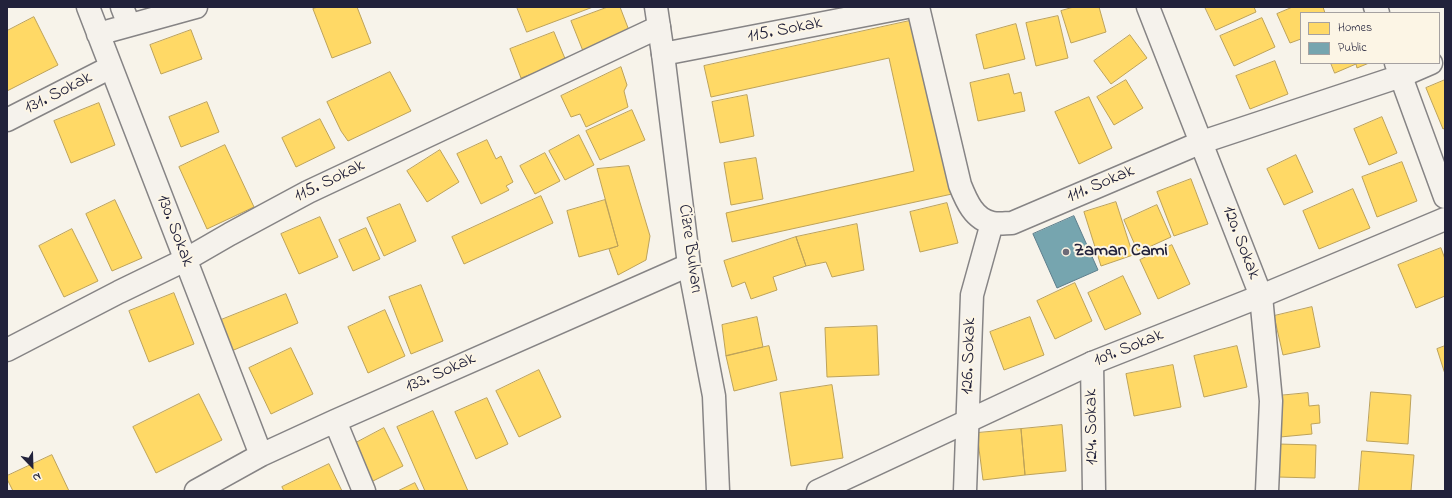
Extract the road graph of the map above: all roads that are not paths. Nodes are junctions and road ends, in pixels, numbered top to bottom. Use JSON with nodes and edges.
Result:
{"nodes":[{"id":1,"x":88,"y":7,"type":"edge"},
{"id":2,"x":196,"y":7,"type":"edge"},
{"id":3,"x":907,"y":7,"type":"edge"},
{"id":4,"x":918,"y":7,"type":"edge"},
{"id":5,"x":1148,"y":7,"type":"edge"},
{"id":6,"x":126,"y":16,"type":"edge"},
{"id":7,"x":658,"y":17,"type":"edge"},
{"id":8,"x":98,"y":34,"type":"junction"},
{"id":9,"x":663,"y":54,"type":"junction"},
{"id":10,"x":1426,"y":64,"type":"edge"},
{"id":11,"x":111,"y":67,"type":"junction"},
{"id":12,"x":1399,"y":69,"type":"edge"},
{"id":13,"x":7,"y":120,"type":"edge"},
{"id":14,"x":1202,"y":142,"type":"junction"},
{"id":15,"x":1445,"y":196,"type":"edge"},
{"id":16,"x":1445,"y":219,"type":"edge"},
{"id":17,"x":992,"y":223,"type":"junction"},
{"id":18,"x":185,"y":260,"type":"junction"},
{"id":19,"x":689,"y":265,"type":"junction"},
{"id":20,"x":1261,"y":296,"type":"junction"},
{"id":21,"x":7,"y":350,"type":"edge"},
{"id":22,"x":1092,"y":362,"type":"junction"},
{"id":23,"x":335,"y":421,"type":"junction"},
{"id":24,"x":967,"y":421,"type":"junction"},
{"id":25,"x":261,"y":455,"type":"junction"},
{"id":26,"x":196,"y":491,"type":"edge"},
{"id":27,"x":364,"y":491,"type":"edge"},
{"id":28,"x":718,"y":491,"type":"edge"},
{"id":29,"x":818,"y":491,"type":"edge"},
{"id":30,"x":965,"y":491,"type":"edge"},
{"id":31,"x":1094,"y":491,"type":"edge"},
{"id":32,"x":1267,"y":491,"type":"edge"}],
"edges":[{"from":1,"to":8,"type":"street","name":"130. Sokak"},
{"from":2,"to":6,"type":"street"},
{"from":3,"to":9,"type":"street","name":"115. Sokak"},
{"from":4,"to":17,"type":"street"},
{"from":5,"to":14,"type":"street","name":"120. Sokak"},
{"from":6,"to":8,"type":"street"},
{"from":7,"to":9,"type":"street","name":"Cizre Bulvarı"},
{"from":7,"to":18,"type":"street","name":"115. Sokak"},
{"from":8,"to":11,"type":"street","name":"130. Sokak"},
{"from":9,"to":19,"type":"street","name":"Cizre Bulvarı"},
{"from":10,"to":12,"type":"street","name":"111. Sokak"},
{"from":11,"to":13,"type":"street","name":"131. Sokak"},
{"from":11,"to":18,"type":"street","name":"130. Sokak"},
{"from":12,"to":14,"type":"street","name":"111. Sokak"},
{"from":12,"to":15,"type":"street"},
{"from":14,"to":17,"type":"street","name":"111. Sokak"},
{"from":14,"to":20,"type":"street","name":"120. Sokak"},
{"from":16,"to":20,"type":"street","name":"109. Sokak"},
{"from":17,"to":24,"type":"street","name":"126. Sokak"},
{"from":18,"to":21,"type":"street","name":"115. Sokak"},
{"from":18,"to":25,"type":"street","name":"130. Sokak"},
{"from":19,"to":23,"type":"street","name":"133. Sokak"},
{"from":19,"to":28,"type":"street","name":"Cizre Bulvarı"},
{"from":20,"to":22,"type":"street","name":"109. Sokak"},
{"from":20,"to":32,"type":"street","name":"120. Sokak"},
{"from":22,"to":24,"type":"street","name":"109. Sokak"},
{"from":22,"to":31,"type":"street","name":"124. Sokak"},
{"from":23,"to":25,"type":"street","name":"133. Sokak"},
{"from":23,"to":27,"type":"street"},
{"from":24,"to":29,"type":"street","name":"109. Sokak"},
{"from":24,"to":30,"type":"street","name":"126. Sokak"},
{"from":25,"to":26,"type":"street","name":"133. Sokak"}]}
